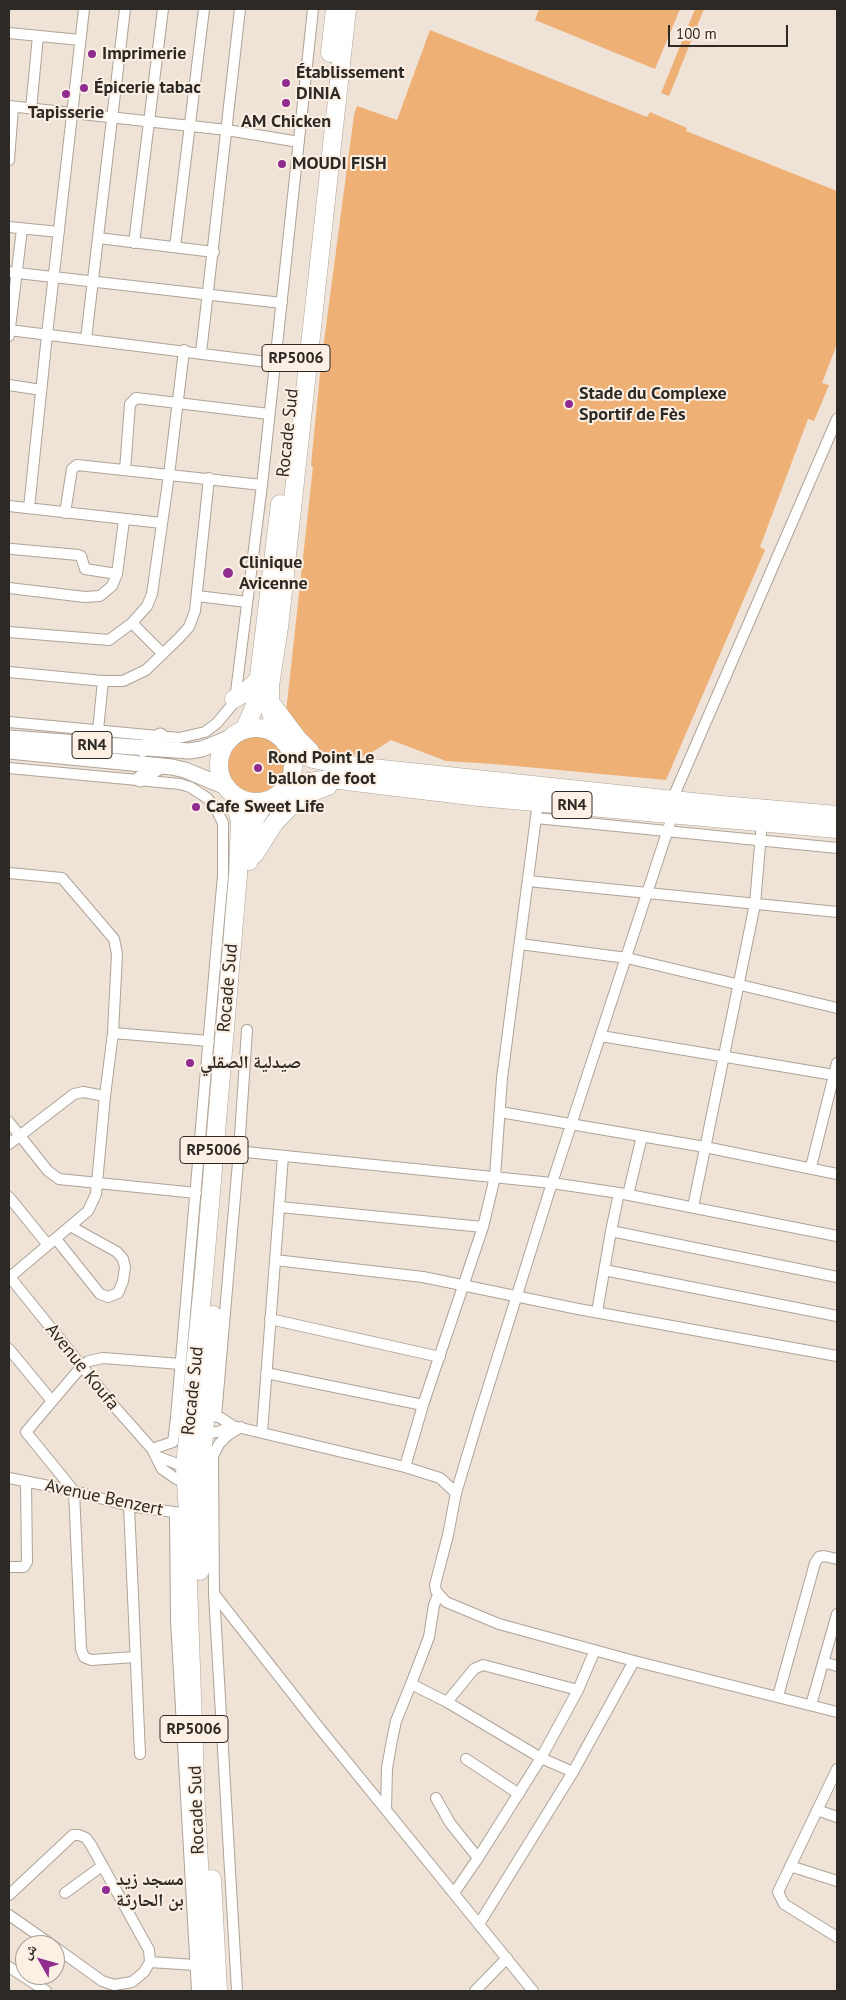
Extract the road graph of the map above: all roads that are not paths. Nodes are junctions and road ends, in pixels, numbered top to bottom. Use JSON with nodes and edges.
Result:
{"nodes":[{"id":1,"x":84,"y":9,"type":"edge"},
{"id":2,"x":125,"y":9,"type":"edge"},
{"id":3,"x":163,"y":9,"type":"edge"},
{"id":4,"x":204,"y":9,"type":"edge"},
{"id":5,"x":240,"y":9,"type":"edge"},
{"id":6,"x":313,"y":9,"type":"edge"},
{"id":7,"x":335,"y":9,"type":"edge"},
{"id":8,"x":347,"y":9,"type":"edge"},
{"id":9,"x":9,"y":33,"type":"edge"},
{"id":10,"x":38,"y":36,"type":"junction"},
{"id":11,"x":80,"y":40,"type":"junction"},
{"id":12,"x":11,"y":106,"type":"edge"},
{"id":13,"x":31,"y":109,"type":"junction"},
{"id":14,"x":71,"y":113,"type":"junction"},
{"id":15,"x":113,"y":116,"type":"junction"},
{"id":16,"x":149,"y":121,"type":"junction"},
{"id":17,"x":189,"y":125,"type":"junction"},
{"id":18,"x":227,"y":130,"type":"junction"},
{"id":19,"x":299,"y":142,"type":"junction"},
{"id":20,"x":9,"y":160,"type":"edge"},
{"id":21,"x":9,"y":227,"type":"edge"},
{"id":22,"x":22,"y":229,"type":"junction"},
{"id":23,"x":59,"y":232,"type":"junction"},
{"id":24,"x":98,"y":238,"type":"junction"},
{"id":25,"x":134,"y":243,"type":"junction"},
{"id":26,"x":174,"y":247,"type":"junction"},
{"id":27,"x":214,"y":252,"type":"junction"},
{"id":28,"x":13,"y":273,"type":"edge"},
{"id":29,"x":54,"y":278,"type":"junction"},
{"id":30,"x":93,"y":283,"type":"junction"},
{"id":31,"x":208,"y":295,"type":"junction"},
{"id":32,"x":282,"y":302,"type":"junction"},
{"id":33,"x":9,"y":330,"type":"edge"},
{"id":34,"x":47,"y":334,"type":"junction"},
{"id":35,"x":9,"y":337,"type":"edge"},
{"id":36,"x":86,"y":338,"type":"junction"},
{"id":37,"x":184,"y":350,"type":"junction"},
{"id":38,"x":201,"y":353,"type":"junction"},
{"id":39,"x":275,"y":363,"type":"junction"},
{"id":40,"x":9,"y":386,"type":"edge"},
{"id":41,"x":41,"y":390,"type":"junction"},
{"id":42,"x":178,"y":402,"type":"junction"},
{"id":43,"x":269,"y":414,"type":"junction"},
{"id":44,"x":837,"y":419,"type":"edge"},
{"id":45,"x":125,"y":470,"type":"junction"},
{"id":46,"x":169,"y":475,"type":"junction"},
{"id":47,"x":209,"y":478,"type":"junction"},
{"id":48,"x":262,"y":485,"type":"junction"},
{"id":49,"x":9,"y":506,"type":"edge"},
{"id":50,"x":30,"y":508,"type":"junction"},
{"id":51,"x":65,"y":513,"type":"junction"},
{"id":52,"x":124,"y":520,"type":"junction"},
{"id":53,"x":162,"y":523,"type":"junction"},
{"id":54,"x":12,"y":549,"type":"dead end"},
{"id":55,"x":117,"y":574,"type":"junction"},
{"id":56,"x":9,"y":588,"type":"edge"},
{"id":57,"x":197,"y":596,"type":"junction"},
{"id":58,"x":247,"y":602,"type":"junction"},
{"id":59,"x":132,"y":623,"type":"junction"},
{"id":60,"x":9,"y":632,"type":"edge"},
{"id":61,"x":163,"y":654,"type":"junction"},
{"id":62,"x":9,"y":672,"type":"edge"},
{"id":63,"x":258,"y":680,"type":"junction"},
{"id":64,"x":103,"y":681,"type":"junction"},
{"id":65,"x":234,"y":699,"type":"junction"},
{"id":66,"x":262,"y":704,"type":"junction"},
{"id":67,"x":9,"y":722,"type":"edge"},
{"id":68,"x":98,"y":730,"type":"junction"},
{"id":69,"x":239,"y":733,"type":"junction"},
{"id":70,"x":160,"y":736,"type":"junction"},
{"id":71,"x":9,"y":738,"type":"edge"},
{"id":72,"x":281,"y":739,"type":"junction"},
{"id":73,"x":143,"y":749,"type":"junction"},
{"id":74,"x":9,"y":751,"type":"edge"},
{"id":75,"x":326,"y":762,"type":"junction"},
{"id":76,"x":160,"y":766,"type":"junction"},
{"id":77,"x":9,"y":768,"type":"edge"},
{"id":78,"x":140,"y":779,"type":"junction"},
{"id":79,"x":344,"y":780,"type":"junction"},
{"id":80,"x":287,"y":785,"type":"junction"},
{"id":81,"x":229,"y":790,"type":"junction"},
{"id":82,"x":266,"y":801,"type":"junction"},
{"id":83,"x":673,"y":807,"type":"junction"},
{"id":84,"x":537,"y":810,"type":"junction"},
{"id":85,"x":837,"y":815,"type":"edge"},
{"id":86,"x":762,"y":822,"type":"junction"},
{"id":87,"x":837,"y":830,"type":"edge"},
{"id":88,"x":668,"y":832,"type":"junction"},
{"id":89,"x":760,"y":841,"type":"junction"},
{"id":90,"x":837,"y":848,"type":"edge"},
{"id":91,"x":237,"y":855,"type":"junction"},
{"id":92,"x":9,"y":873,"type":"edge"},
{"id":93,"x":528,"y":881,"type":"junction"},
{"id":94,"x":229,"y":890,"type":"junction"},
{"id":95,"x":647,"y":894,"type":"junction"},
{"id":96,"x":755,"y":904,"type":"junction"},
{"id":97,"x":837,"y":912,"type":"edge"},
{"id":98,"x":520,"y":944,"type":"junction"},
{"id":99,"x":627,"y":958,"type":"junction"},
{"id":100,"x":738,"y":984,"type":"junction"},
{"id":101,"x":837,"y":1008,"type":"edge"},
{"id":102,"x":247,"y":1030,"type":"dead end"},
{"id":103,"x":113,"y":1033,"type":"junction"},
{"id":104,"x":601,"y":1036,"type":"junction"},
{"id":105,"x":209,"y":1041,"type":"junction"},
{"id":106,"x":724,"y":1056,"type":"junction"},
{"id":107,"x":837,"y":1063,"type":"edge"},
{"id":108,"x":834,"y":1075,"type":"junction"},
{"id":109,"x":105,"y":1096,"type":"junction"},
{"id":110,"x":500,"y":1112,"type":"junction"},
{"id":111,"x":9,"y":1122,"type":"edge"},
{"id":112,"x":573,"y":1123,"type":"junction"},
{"id":113,"x":20,"y":1135,"type":"junction"},
{"id":114,"x":642,"y":1136,"type":"junction"},
{"id":115,"x":9,"y":1144,"type":"edge"},
{"id":116,"x":705,"y":1147,"type":"junction"},
{"id":117,"x":233,"y":1151,"type":"junction"},
{"id":118,"x":283,"y":1156,"type":"junction"},
{"id":119,"x":811,"y":1167,"type":"junction"},
{"id":120,"x":837,"y":1174,"type":"edge"},
{"id":121,"x":495,"y":1177,"type":"junction"},
{"id":122,"x":96,"y":1183,"type":"junction"},
{"id":123,"x":552,"y":1183,"type":"junction"},
{"id":124,"x":196,"y":1193,"type":"junction"},
{"id":125,"x":624,"y":1194,"type":"junction"},
{"id":126,"x":9,"y":1197,"type":"edge"},
{"id":127,"x":280,"y":1207,"type":"junction"},
{"id":128,"x":693,"y":1207,"type":"junction"},
{"id":129,"x":72,"y":1227,"type":"junction"},
{"id":130,"x":483,"y":1227,"type":"junction"},
{"id":131,"x":611,"y":1230,"type":"junction"},
{"id":132,"x":837,"y":1236,"type":"edge"},
{"id":133,"x":52,"y":1242,"type":"junction"},
{"id":134,"x":275,"y":1260,"type":"junction"},
{"id":135,"x":604,"y":1270,"type":"junction"},
{"id":136,"x":9,"y":1277,"type":"edge"},
{"id":137,"x":837,"y":1277,"type":"edge"},
{"id":138,"x":464,"y":1285,"type":"junction"},
{"id":139,"x":516,"y":1297,"type":"junction"},
{"id":140,"x":597,"y":1312,"type":"junction"},
{"id":141,"x":837,"y":1316,"type":"edge"},
{"id":142,"x":270,"y":1319,"type":"junction"},
{"id":143,"x":9,"y":1348,"type":"edge"},
{"id":144,"x":837,"y":1356,"type":"edge"},
{"id":145,"x":440,"y":1357,"type":"junction"},
{"id":146,"x":180,"y":1364,"type":"junction"},
{"id":147,"x":82,"y":1366,"type":"junction"},
{"id":148,"x":266,"y":1373,"type":"junction"},
{"id":149,"x":52,"y":1401,"type":"junction"},
{"id":150,"x":424,"y":1405,"type":"junction"},
{"id":151,"x":204,"y":1414,"type":"junction"},
{"id":152,"x":237,"y":1426,"type":"junction"},
{"id":153,"x":262,"y":1432,"type":"junction"},
{"id":154,"x":188,"y":1437,"type":"junction"},
{"id":155,"x":154,"y":1452,"type":"junction"},
{"id":156,"x":405,"y":1467,"type":"junction"},
{"id":157,"x":193,"y":1477,"type":"junction"},
{"id":158,"x":9,"y":1478,"type":"edge"},
{"id":159,"x":26,"y":1482,"type":"junction"},
{"id":160,"x":74,"y":1491,"type":"junction"},
{"id":161,"x":456,"y":1493,"type":"junction"},
{"id":162,"x":129,"y":1506,"type":"junction"},
{"id":163,"x":187,"y":1513,"type":"junction"},
{"id":164,"x":837,"y":1559,"type":"edge"},
{"id":165,"x":207,"y":1567,"type":"junction"},
{"id":166,"x":9,"y":1568,"type":"edge"},
{"id":167,"x":214,"y":1594,"type":"junction"},
{"id":168,"x":438,"y":1595,"type":"junction"},
{"id":169,"x":837,"y":1614,"type":"edge"},
{"id":170,"x":595,"y":1650,"type":"junction"},
{"id":171,"x":135,"y":1657,"type":"junction"},
{"id":172,"x":634,"y":1661,"type":"junction"},
{"id":173,"x":823,"y":1662,"type":"junction"},
{"id":174,"x":837,"y":1666,"type":"edge"},
{"id":175,"x":411,"y":1684,"type":"junction"},
{"id":176,"x":578,"y":1690,"type":"junction"},
{"id":177,"x":778,"y":1696,"type":"junction"},
{"id":178,"x":447,"y":1702,"type":"junction"},
{"id":179,"x":812,"y":1705,"type":"junction"},
{"id":180,"x":837,"y":1712,"type":"edge"},
{"id":181,"x":140,"y":1754,"type":"dead end"},
{"id":182,"x":541,"y":1758,"type":"junction"},
{"id":183,"x":466,"y":1759,"type":"dead end"},
{"id":184,"x":837,"y":1769,"type":"edge"},
{"id":185,"x":572,"y":1772,"type":"junction"},
{"id":186,"x":519,"y":1794,"type":"junction"},
{"id":187,"x":436,"y":1798,"type":"dead end"},
{"id":188,"x":386,"y":1810,"type":"junction"},
{"id":189,"x":817,"y":1810,"type":"junction"},
{"id":190,"x":837,"y":1817,"type":"edge"},
{"id":191,"x":478,"y":1858,"type":"junction"},
{"id":192,"x":102,"y":1866,"type":"junction"},
{"id":193,"x":790,"y":1866,"type":"junction"},
{"id":194,"x":837,"y":1881,"type":"edge"},
{"id":195,"x":65,"y":1893,"type":"dead end"},
{"id":196,"x":454,"y":1893,"type":"junction"},
{"id":197,"x":9,"y":1895,"type":"edge"},
{"id":198,"x":9,"y":1915,"type":"edge"},
{"id":199,"x":479,"y":1924,"type":"junction"},
{"id":200,"x":38,"y":1935,"type":"edge"},
{"id":201,"x":837,"y":1937,"type":"edge"},
{"id":202,"x":65,"y":1954,"type":"edge"},
{"id":203,"x":507,"y":1958,"type":"junction"},
{"id":204,"x":150,"y":1962,"type":"junction"},
{"id":205,"x":195,"y":1965,"type":"junction"},
{"id":206,"x":9,"y":1967,"type":"edge"},
{"id":207,"x":46,"y":1991,"type":"edge"},
{"id":208,"x":198,"y":1991,"type":"edge"},
{"id":209,"x":218,"y":1991,"type":"edge"},
{"id":210,"x":237,"y":1991,"type":"edge"},
{"id":211,"x":475,"y":1991,"type":"edge"},
{"id":212,"x":533,"y":1991,"type":"edge"}],
"edges":[{"from":1,"to":11,"type":"street"},
{"from":2,"to":15,"type":"street"},
{"from":3,"to":16,"type":"street"},
{"from":4,"to":17,"type":"street"},
{"from":5,"to":18,"type":"street"},
{"from":6,"to":19,"type":"street"},
{"from":7,"to":63,"type":"highway","name":"Rocade Sud","number":"RP5006"},
{"from":8,"to":66,"type":"highway","name":"Rocade Sud","number":"RP5006"},
{"from":9,"to":10,"type":"street"},
{"from":10,"to":11,"type":"street"},
{"from":10,"to":13,"type":"street"},
{"from":11,"to":14,"type":"street"},
{"from":12,"to":13,"type":"street"},
{"from":12,"to":20,"type":"street"},
{"from":13,"to":14,"type":"street"},
{"from":14,"to":15,"type":"street"},
{"from":14,"to":23,"type":"street"},
{"from":15,"to":16,"type":"street"},
{"from":15,"to":24,"type":"street"},
{"from":16,"to":17,"type":"street"},
{"from":16,"to":25,"type":"street"},
{"from":17,"to":18,"type":"street"},
{"from":17,"to":26,"type":"street"},
{"from":18,"to":19,"type":"street"},
{"from":18,"to":27,"type":"street"},
{"from":19,"to":32,"type":"street"},
{"from":21,"to":22,"type":"street"},
{"from":22,"to":23,"type":"street"},
{"from":22,"to":28,"type":"street"},
{"from":23,"to":29,"type":"street"},
{"from":24,"to":25,"type":"street"},
{"from":24,"to":30,"type":"street"},
{"from":25,"to":26,"type":"street"},
{"from":26,"to":27,"type":"street"},
{"from":27,"to":31,"type":"street"},
{"from":28,"to":29,"type":"street"},
{"from":28,"to":33,"type":"street"},
{"from":29,"to":30,"type":"street"},
{"from":29,"to":34,"type":"street"},
{"from":30,"to":31,"type":"street"},
{"from":30,"to":36,"type":"street"},
{"from":31,"to":32,"type":"street"},
{"from":31,"to":38,"type":"street"},
{"from":32,"to":39,"type":"street"},
{"from":33,"to":34,"type":"street"},
{"from":33,"to":35,"type":"street"},
{"from":34,"to":36,"type":"street"},
{"from":34,"to":41,"type":"street"},
{"from":36,"to":37,"type":"street"},
{"from":37,"to":38,"type":"street"},
{"from":37,"to":42,"type":"street"},
{"from":38,"to":39,"type":"street"},
{"from":39,"to":43,"type":"street"},
{"from":40,"to":41,"type":"street"},
{"from":41,"to":50,"type":"street"},
{"from":42,"to":43,"type":"street"},
{"from":42,"to":45,"type":"street"},
{"from":42,"to":46,"type":"street"},
{"from":43,"to":48,"type":"street"},
{"from":44,"to":83,"type":"street"},
{"from":45,"to":46,"type":"street"},
{"from":45,"to":51,"type":"street"},
{"from":46,"to":47,"type":"street"},
{"from":46,"to":53,"type":"street"},
{"from":47,"to":48,"type":"street"},
{"from":47,"to":57,"type":"street"},
{"from":48,"to":58,"type":"street"},
{"from":49,"to":50,"type":"street"},
{"from":50,"to":51,"type":"street"},
{"from":51,"to":52,"type":"street"},
{"from":52,"to":53,"type":"street"},
{"from":52,"to":55,"type":"street"},
{"from":53,"to":59,"type":"street"},
{"from":54,"to":55,"type":"street"},
{"from":55,"to":56,"type":"street"},
{"from":57,"to":58,"type":"street"},
{"from":57,"to":61,"type":"street"},
{"from":58,"to":65,"type":"street"},
{"from":59,"to":60,"type":"street"},
{"from":59,"to":61,"type":"street"},
{"from":61,"to":64,"type":"street"},
{"from":62,"to":64,"type":"street"},
{"from":63,"to":65,"type":"highway"},
{"from":63,"to":66,"type":"highway","name":"Rocade Sud","number":"RP5006"},
{"from":64,"to":68,"type":"street"},
{"from":65,"to":70,"type":"street"},
{"from":66,"to":69,"type":"highway","number":"RP5006"},
{"from":66,"to":72,"type":"highway","number":"RP5006"},
{"from":66,"to":75,"type":"highway"},
{"from":67,"to":68,"type":"street"},
{"from":68,"to":70,"type":"street"},
{"from":69,"to":72,"type":"highway","number":"RN4"},
{"from":69,"to":73,"type":"main road","number":"RN4"},
{"from":69,"to":81,"type":"highway"},
{"from":70,"to":73,"type":"main road"},
{"from":71,"to":73,"type":"main road","number":"RN4"},
{"from":72,"to":75,"type":"highway","number":"RN4"},
{"from":72,"to":80,"type":"highway"},
{"from":74,"to":76,"type":"main road","number":"RN4"},
{"from":75,"to":83,"type":"highway","number":"RN4"},
{"from":76,"to":78,"type":"main road"},
{"from":76,"to":81,"type":"main road","number":"RN4"},
{"from":77,"to":78,"type":"street"},
{"from":78,"to":91,"type":"street"},
{"from":79,"to":80,"type":"highway","number":"RN4"},
{"from":79,"to":84,"type":"highway","number":"RN4"},
{"from":79,"to":91,"type":"highway"},
{"from":80,"to":82,"type":"highway","number":"RN4"},
{"from":81,"to":82,"type":"highway","number":"RN4"},
{"from":81,"to":91,"type":"highway","name":"Rocade Sud","number":"RP5006"},
{"from":82,"to":91,"type":"highway","name":"Rocade Sud","number":"RP5006"},
{"from":83,"to":84,"type":"highway","number":"RN4"},
{"from":83,"to":85,"type":"highway","number":"RN4"},
{"from":83,"to":86,"type":"highway","number":"RN4"},
{"from":83,"to":88,"type":"street"},
{"from":84,"to":88,"type":"street"},
{"from":84,"to":93,"type":"street"},
{"from":86,"to":87,"type":"highway","number":"RN4"},
{"from":86,"to":89,"type":"street"},
{"from":88,"to":89,"type":"street"},
{"from":88,"to":95,"type":"street"},
{"from":89,"to":90,"type":"street"},
{"from":89,"to":96,"type":"street"},
{"from":91,"to":94,"type":"highway","name":"Rocade Sud","number":"RP5006"},
{"from":91,"to":117,"type":"highway","name":"Rocade Sud","number":"RP5006"},
{"from":92,"to":103,"type":"street"},
{"from":93,"to":95,"type":"street"},
{"from":93,"to":98,"type":"street"},
{"from":94,"to":105,"type":"street"},
{"from":94,"to":151,"type":"highway","name":"Rocade Sud","number":"RP5006"},
{"from":95,"to":96,"type":"street"},
{"from":95,"to":99,"type":"street"},
{"from":96,"to":97,"type":"street"},
{"from":96,"to":100,"type":"street"},
{"from":98,"to":99,"type":"street"},
{"from":98,"to":110,"type":"street"},
{"from":99,"to":100,"type":"street"},
{"from":99,"to":104,"type":"street"},
{"from":100,"to":101,"type":"street"},
{"from":100,"to":106,"type":"street"},
{"from":102,"to":117,"type":"street"},
{"from":103,"to":105,"type":"street"},
{"from":103,"to":109,"type":"street"},
{"from":104,"to":106,"type":"street"},
{"from":104,"to":112,"type":"street"},
{"from":105,"to":124,"type":"street"},
{"from":106,"to":108,"type":"street"},
{"from":106,"to":116,"type":"street"},
{"from":107,"to":108,"type":"street"},
{"from":108,"to":119,"type":"street"},
{"from":109,"to":113,"type":"street"},
{"from":109,"to":122,"type":"street"},
{"from":110,"to":112,"type":"street"},
{"from":110,"to":121,"type":"street"},
{"from":111,"to":113,"type":"street"},
{"from":112,"to":114,"type":"street"},
{"from":112,"to":123,"type":"street"},
{"from":113,"to":115,"type":"street"},
{"from":113,"to":122,"type":"street"},
{"from":114,"to":116,"type":"street"},
{"from":114,"to":125,"type":"street"},
{"from":116,"to":119,"type":"street"},
{"from":116,"to":128,"type":"street"},
{"from":117,"to":118,"type":"street"},
{"from":117,"to":151,"type":"highway","name":"Rocade Sud","number":"RP5006"},
{"from":118,"to":121,"type":"street"},
{"from":118,"to":127,"type":"street"},
{"from":119,"to":120,"type":"street"},
{"from":121,"to":123,"type":"street"},
{"from":121,"to":130,"type":"street"},
{"from":122,"to":124,"type":"street"},
{"from":122,"to":129,"type":"street"},
{"from":123,"to":125,"type":"street"},
{"from":123,"to":139,"type":"street"},
{"from":124,"to":146,"type":"street"},
{"from":125,"to":128,"type":"street"},
{"from":125,"to":131,"type":"street"},
{"from":126,"to":133,"type":"street"},
{"from":127,"to":130,"type":"street"},
{"from":127,"to":134,"type":"street"},
{"from":128,"to":132,"type":"street"},
{"from":129,"to":133,"type":"street"},
{"from":129,"to":133,"type":"street"},
{"from":130,"to":138,"type":"street"},
{"from":131,"to":135,"type":"street"},
{"from":131,"to":137,"type":"street"},
{"from":133,"to":136,"type":"street"},
{"from":134,"to":138,"type":"street"},
{"from":134,"to":142,"type":"street"},
{"from":135,"to":140,"type":"street"},
{"from":135,"to":141,"type":"street"},
{"from":136,"to":147,"type":"street","name":"Avenue Koufa"},
{"from":138,"to":139,"type":"street"},
{"from":138,"to":145,"type":"street"},
{"from":139,"to":140,"type":"street"},
{"from":139,"to":161,"type":"street"},
{"from":140,"to":144,"type":"street"},
{"from":142,"to":145,"type":"street"},
{"from":142,"to":148,"type":"street"},
{"from":143,"to":149,"type":"street"},
{"from":145,"to":150,"type":"street"},
{"from":146,"to":147,"type":"street"},
{"from":146,"to":154,"type":"street"},
{"from":147,"to":149,"type":"street"},
{"from":147,"to":155,"type":"street","name":"Avenue Koufa"},
{"from":148,"to":150,"type":"street"},
{"from":148,"to":153,"type":"street"},
{"from":149,"to":160,"type":"street"},
{"from":150,"to":156,"type":"street"},
{"from":151,"to":152,"type":"street"},
{"from":151,"to":154,"type":"highway","name":"Rocade Sud","number":"RP5006"},
{"from":152,"to":153,"type":"street"},
{"from":152,"to":154,"type":"street"},
{"from":152,"to":165,"type":"street"},
{"from":153,"to":156,"type":"street"},
{"from":154,"to":155,"type":"street"},
{"from":154,"to":157,"type":"highway","name":"Rocade Sud","number":"RP5006"},
{"from":155,"to":157,"type":"street","name":"Avenue Koufa"},
{"from":155,"to":157,"type":"street","name":"Avenue Koufa"},
{"from":156,"to":161,"type":"street"},
{"from":157,"to":163,"type":"highway","name":"Rocade Sud","number":"RP5006"},
{"from":158,"to":159,"type":"street","name":"Avenue Benzert"},
{"from":159,"to":160,"type":"street","name":"Avenue Benzert"},
{"from":159,"to":166,"type":"street"},
{"from":160,"to":162,"type":"street","name":"Avenue Benzert"},
{"from":160,"to":171,"type":"street"},
{"from":161,"to":168,"type":"street"},
{"from":162,"to":163,"type":"street","name":"Avenue Benzert"},
{"from":162,"to":171,"type":"street"},
{"from":163,"to":165,"type":"highway","name":"Rocade Sud","number":"RP5006"},
{"from":163,"to":205,"type":"street"},
{"from":163,"to":208,"type":"highway","name":"Rocade Sud","number":"RP5006"},
{"from":164,"to":177,"type":"street"},
{"from":165,"to":167,"type":"street"},
{"from":165,"to":209,"type":"highway","name":"Rocade Sud","number":"RP5006"},
{"from":167,"to":188,"type":"street"},
{"from":167,"to":210,"type":"street"},
{"from":168,"to":170,"type":"street"},
{"from":168,"to":175,"type":"street"},
{"from":169,"to":173,"type":"street"},
{"from":170,"to":172,"type":"street"},
{"from":170,"to":176,"type":"street"},
{"from":171,"to":181,"type":"street"},
{"from":172,"to":177,"type":"street"},
{"from":172,"to":185,"type":"street"},
{"from":173,"to":174,"type":"street"},
{"from":173,"to":179,"type":"street"},
{"from":175,"to":178,"type":"street"},
{"from":175,"to":188,"type":"street"},
{"from":176,"to":178,"type":"street"},
{"from":176,"to":182,"type":"street"},
{"from":177,"to":179,"type":"street"},
{"from":178,"to":182,"type":"street"},
{"from":179,"to":180,"type":"street"},
{"from":182,"to":185,"type":"street"},
{"from":182,"to":186,"type":"street"},
{"from":183,"to":186,"type":"street"},
{"from":184,"to":189,"type":"street"},
{"from":185,"to":199,"type":"street"},
{"from":186,"to":191,"type":"street"},
{"from":187,"to":191,"type":"street"},
{"from":188,"to":196,"type":"street"},
{"from":189,"to":190,"type":"street"},
{"from":189,"to":193,"type":"street"},
{"from":191,"to":196,"type":"street"},
{"from":192,"to":195,"type":"street"},
{"from":192,"to":197,"type":"street"},
{"from":192,"to":204,"type":"street"},
{"from":193,"to":194,"type":"street"},
{"from":193,"to":201,"type":"street"},
{"from":196,"to":199,"type":"street"},
{"from":198,"to":200,"type":"street"},
{"from":199,"to":203,"type":"street"},
{"from":202,"to":204,"type":"street"},
{"from":203,"to":211,"type":"street"},
{"from":203,"to":212,"type":"street"},
{"from":204,"to":205,"type":"street"},
{"from":205,"to":208,"type":"street"},
{"from":206,"to":207,"type":"street"}]}
